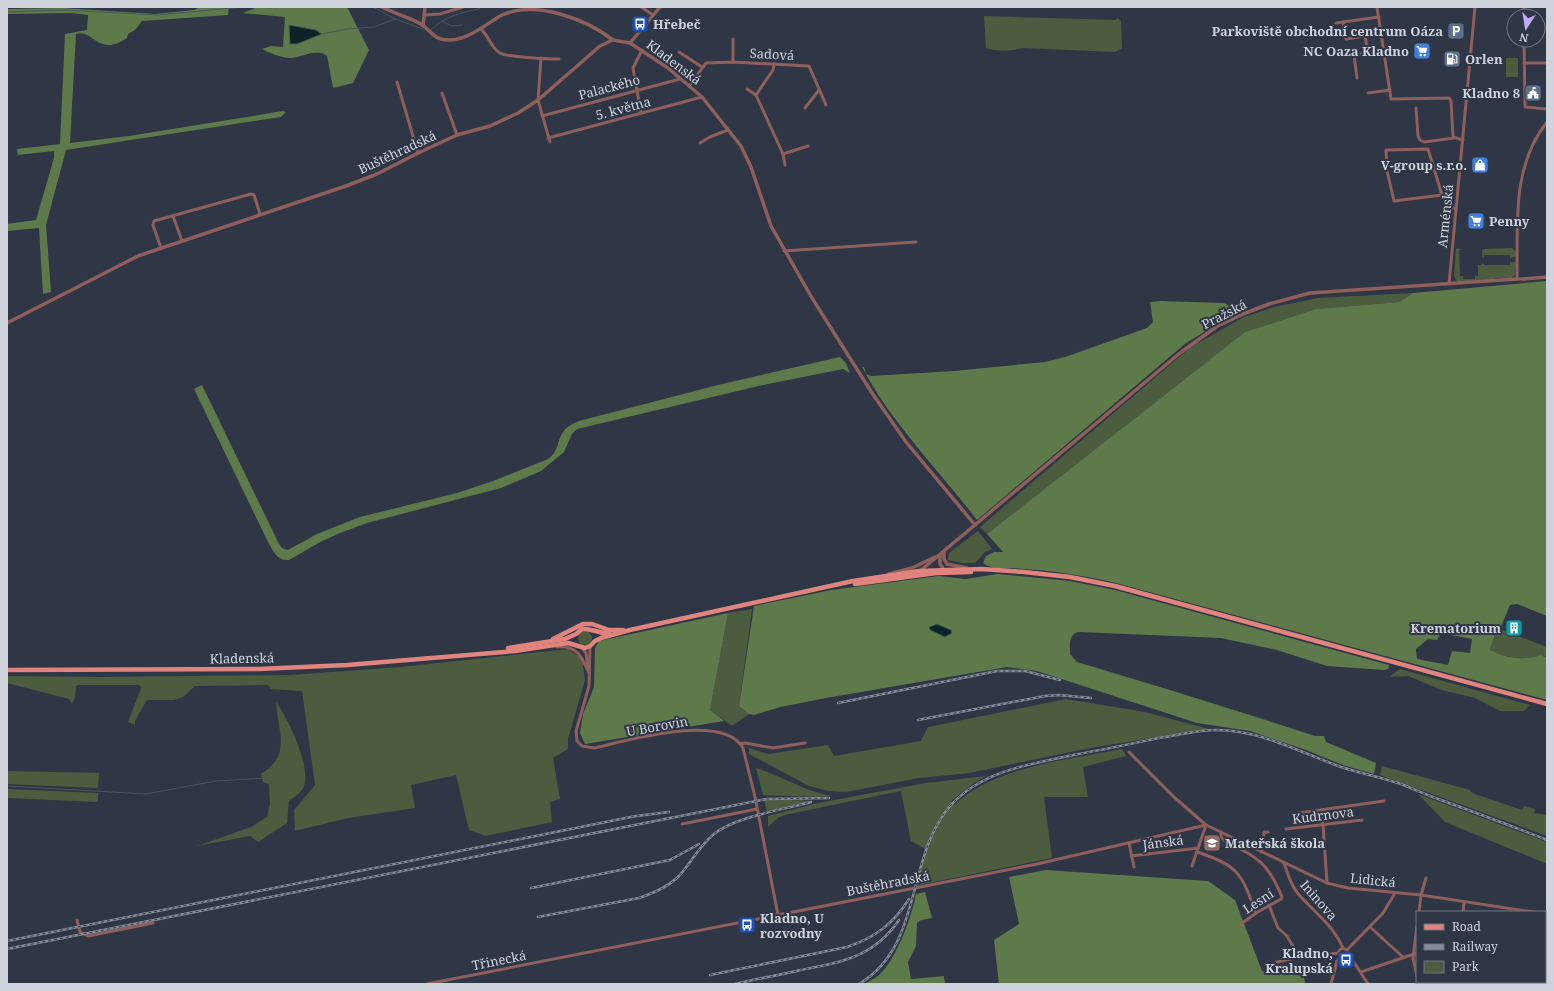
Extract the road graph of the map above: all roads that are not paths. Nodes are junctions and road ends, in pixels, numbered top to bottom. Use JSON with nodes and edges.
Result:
{"nodes":[{"id":1,"x":382,"y":7,"type":"edge"},
{"id":2,"x":426,"y":7,"type":"edge"},
{"id":3,"x":464,"y":7,"type":"edge"},
{"id":4,"x":641,"y":7,"type":"edge"},
{"id":5,"x":660,"y":7,"type":"edge"},
{"id":6,"x":1377,"y":7,"type":"edge"},
{"id":7,"x":1475,"y":7,"type":"edge"},
{"id":8,"x":534,"y":8,"type":"edge"},
{"id":9,"x":424,"y":15,"type":"junction"},
{"id":10,"x":653,"y":15,"type":"junction"},
{"id":11,"x":1379,"y":17,"type":"junction"},
{"id":12,"x":1343,"y":22,"type":"junction"},
{"id":13,"x":1336,"y":23,"type":"dead end"},
{"id":14,"x":423,"y":26,"type":"junction"},
{"id":15,"x":481,"y":29,"type":"junction"},
{"id":16,"x":733,"y":39,"type":"dead end"},
{"id":17,"x":614,"y":40,"type":"junction"},
{"id":18,"x":630,"y":42,"type":"junction"},
{"id":19,"x":1524,"y":48,"type":"edge"},
{"id":20,"x":642,"y":50,"type":"junction"},
{"id":21,"x":1384,"y":50,"type":"junction"},
{"id":22,"x":678,"y":52,"type":"dead end"},
{"id":23,"x":1368,"y":53,"type":"junction"},
{"id":24,"x":541,"y":58,"type":"junction"},
{"id":25,"x":559,"y":59,"type":"dead end"},
{"id":26,"x":733,"y":62,"type":"junction"},
{"id":27,"x":1524,"y":63,"type":"junction"},
{"id":28,"x":1547,"y":63,"type":"edge"},
{"id":29,"x":774,"y":64,"type":"junction"},
{"id":30,"x":702,"y":67,"type":"junction"},
{"id":31,"x":1357,"y":78,"type":"dead end"},
{"id":32,"x":680,"y":79,"type":"junction"},
{"id":33,"x":397,"y":82,"type":"dead end"},
{"id":34,"x":689,"y":86,"type":"junction"},
{"id":35,"x":746,"y":89,"type":"dead end"},
{"id":36,"x":637,"y":90,"type":"junction"},
{"id":37,"x":819,"y":90,"type":"junction"},
{"id":38,"x":1390,"y":90,"type":"junction"},
{"id":39,"x":442,"y":93,"type":"dead end"},
{"id":40,"x":1368,"y":93,"type":"dead end"},
{"id":41,"x":756,"y":95,"type":"junction"},
{"id":42,"x":702,"y":97,"type":"junction"},
{"id":43,"x":538,"y":100,"type":"junction"},
{"id":44,"x":826,"y":105,"type":"dead end"},
{"id":45,"x":805,"y":108,"type":"dead end"},
{"id":46,"x":1416,"y":108,"type":"dead end"},
{"id":47,"x":1547,"y":109,"type":"edge"},
{"id":48,"x":641,"y":113,"type":"junction"},
{"id":49,"x":542,"y":116,"type":"junction"},
{"id":50,"x":1547,"y":122,"type":"edge"},
{"id":51,"x":728,"y":130,"type":"junction"},
{"id":52,"x":457,"y":136,"type":"junction"},
{"id":53,"x":548,"y":138,"type":"junction"},
{"id":54,"x":1454,"y":138,"type":"junction"},
{"id":55,"x":1463,"y":140,"type":"junction"},
{"id":56,"x":550,"y":142,"type":"dead end"},
{"id":57,"x":700,"y":143,"type":"dead end"},
{"id":58,"x":808,"y":146,"type":"dead end"},
{"id":59,"x":418,"y":153,"type":"junction"},
{"id":60,"x":783,"y":154,"type":"junction"},
{"id":61,"x":785,"y":165,"type":"dead end"},
{"id":62,"x":1442,"y":195,"type":"junction"},
{"id":63,"x":1456,"y":209,"type":"junction"},
{"id":64,"x":260,"y":214,"type":"junction"},
{"id":65,"x":173,"y":216,"type":"junction"},
{"id":66,"x":182,"y":241,"type":"junction"},
{"id":67,"x":916,"y":242,"type":"dead end"},
{"id":68,"x":161,"y":248,"type":"junction"},
{"id":69,"x":784,"y":251,"type":"junction"},
{"id":70,"x":1547,"y":277,"type":"edge"},
{"id":71,"x":1517,"y":279,"type":"junction"},
{"id":72,"x":1524,"y":279,"type":"joint"},
{"id":73,"x":1449,"y":284,"type":"junction"},
{"id":74,"x":7,"y":323,"type":"edge"},
{"id":75,"x":975,"y":525,"type":"junction"},
{"id":76,"x":944,"y":551,"type":"junction"},
{"id":77,"x":940,"y":554,"type":"junction"},
{"id":78,"x":943,"y":569,"type":"junction"},
{"id":79,"x":982,"y":569,"type":"junction"},
{"id":80,"x":920,"y":571,"type":"junction"},
{"id":81,"x":998,"y":571,"type":"junction"},
{"id":82,"x":950,"y":573,"type":"junction"},
{"id":83,"x":875,"y":577,"type":"junction"},
{"id":84,"x":896,"y":578,"type":"junction"},
{"id":85,"x":830,"y":586,"type":"junction"},
{"id":86,"x":630,"y":630,"type":"junction"},
{"id":87,"x":593,"y":631,"type":"junction"},
{"id":88,"x":576,"y":634,"type":"junction"},
{"id":89,"x":595,"y":641,"type":"junction"},
{"id":90,"x":539,"y":644,"type":"junction"},
{"id":91,"x":579,"y":646,"type":"junction"},
{"id":92,"x":590,"y":646,"type":"junction"},
{"id":93,"x":533,"y":648,"type":"junction"},
{"id":94,"x":477,"y":654,"type":"junction"},
{"id":95,"x":7,"y":670,"type":"edge"},
{"id":96,"x":590,"y":675,"type":"junction"},
{"id":97,"x":1547,"y":704,"type":"edge"},
{"id":98,"x":805,"y":743,"type":"dead end"},
{"id":99,"x":740,"y":744,"type":"junction"},
{"id":100,"x":1129,"y":752,"type":"dead end"},
{"id":101,"x":1384,"y":801,"type":"dead end"},
{"id":102,"x":757,"y":809,"type":"junction"},
{"id":103,"x":1322,"y":810,"type":"junction"},
{"id":104,"x":1299,"y":813,"type":"dead end"},
{"id":105,"x":1362,"y":820,"type":"dead end"},
{"id":106,"x":682,"y":824,"type":"dead end"},
{"id":107,"x":1323,"y":825,"type":"junction"},
{"id":108,"x":1206,"y":826,"type":"junction"},
{"id":109,"x":1286,"y":830,"type":"dead end"},
{"id":110,"x":1221,"y":832,"type":"junction"},
{"id":111,"x":1268,"y":832,"type":"dead end"},
{"id":112,"x":1128,"y":842,"type":"junction"},
{"id":113,"x":1197,"y":850,"type":"junction"},
{"id":114,"x":1261,"y":852,"type":"junction"},
{"id":115,"x":1131,"y":856,"type":"junction"},
{"id":116,"x":1284,"y":863,"type":"junction"},
{"id":117,"x":1192,"y":866,"type":"dead end"},
{"id":118,"x":1134,"y":867,"type":"dead end"},
{"id":119,"x":1426,"y":878,"type":"dead end"},
{"id":120,"x":1327,"y":883,"type":"junction"},
{"id":121,"x":1395,"y":893,"type":"junction"},
{"id":122,"x":1281,"y":894,"type":"joint"},
{"id":123,"x":1421,"y":895,"type":"junction"},
{"id":124,"x":1464,"y":902,"type":"junction"},
{"id":125,"x":1269,"y":905,"type":"junction"},
{"id":126,"x":1509,"y":910,"type":"edge"},
{"id":127,"x":1419,"y":911,"type":"edge"},
{"id":128,"x":1463,"y":911,"type":"edge"},
{"id":129,"x":1521,"y":911,"type":"edge"},
{"id":130,"x":1256,"y":913,"type":"junction"},
{"id":131,"x":778,"y":914,"type":"junction"},
{"id":132,"x":77,"y":920,"type":"dead end"},
{"id":133,"x":153,"y":923,"type":"dead end"},
{"id":134,"x":1241,"y":924,"type":"dead end"},
{"id":135,"x":1370,"y":927,"type":"junction"},
{"id":136,"x":1416,"y":940,"type":"edge"},
{"id":137,"x":1346,"y":950,"type":"junction"},
{"id":138,"x":1415,"y":953,"type":"edge"},
{"id":139,"x":574,"y":955,"type":"joint"},
{"id":140,"x":1340,"y":955,"type":"junction"},
{"id":141,"x":1299,"y":957,"type":"junction"},
{"id":142,"x":1403,"y":957,"type":"junction"},
{"id":143,"x":1277,"y":962,"type":"dead end"},
{"id":144,"x":1361,"y":972,"type":"junction"},
{"id":145,"x":1416,"y":973,"type":"edge"},
{"id":146,"x":1498,"y":983,"type":"edge"},
{"id":147,"x":427,"y":984,"type":"edge"},
{"id":148,"x":1331,"y":984,"type":"edge"},
{"id":149,"x":1368,"y":984,"type":"edge"},
{"id":150,"x":1492,"y":984,"type":"edge"}],
"edges":[{"from":1,"to":14,"type":"street"},
{"from":2,"to":9,"type":"street"},
{"from":3,"to":9,"type":"street"},
{"from":4,"to":10,"type":"street"},
{"from":5,"to":10,"type":"street"},
{"from":6,"to":11,"type":"street"},
{"from":7,"to":55,"type":"street","name":"Arménská"},
{"from":8,"to":15,"type":"street","name":"Kladenská"},
{"from":8,"to":17,"type":"street","name":"Kladenská"},
{"from":9,"to":14,"type":"street"},
{"from":10,"to":18,"type":"street"},
{"from":11,"to":12,"type":"street"},
{"from":11,"to":21,"type":"street"},
{"from":12,"to":13,"type":"street"},
{"from":12,"to":23,"type":"street"},
{"from":14,"to":15,"type":"street","name":"Kladenská"},
{"from":15,"to":24,"type":"street"},
{"from":16,"to":26,"type":"street","name":"Sadová"},
{"from":17,"to":18,"type":"street","name":"Kladenská"},
{"from":17,"to":43,"type":"street","name":"Buštěhradská"},
{"from":18,"to":20,"type":"street","name":"Kladenská"},
{"from":19,"to":27,"type":"street"},
{"from":20,"to":32,"type":"street","name":"Kladenská"},
{"from":20,"to":36,"type":"street"},
{"from":21,"to":23,"type":"street"},
{"from":21,"to":38,"type":"street"},
{"from":22,"to":30,"type":"street"},
{"from":23,"to":31,"type":"street"},
{"from":24,"to":25,"type":"street"},
{"from":24,"to":43,"type":"street"},
{"from":26,"to":29,"type":"street","name":"Sadová"},
{"from":26,"to":30,"type":"street","name":"Sadová"},
{"from":27,"to":28,"type":"street"},
{"from":27,"to":47,"type":"street"},
{"from":29,"to":37,"type":"street","name":"Sadová"},
{"from":29,"to":41,"type":"street"},
{"from":30,"to":34,"type":"street"},
{"from":32,"to":34,"type":"street","name":"Kladenská"},
{"from":32,"to":36,"type":"street","name":"Palackého"},
{"from":33,"to":59,"type":"street"},
{"from":34,"to":42,"type":"street","name":"Kladenská"},
{"from":35,"to":41,"type":"street"},
{"from":36,"to":48,"type":"street"},
{"from":36,"to":49,"type":"street","name":"Palackého"},
{"from":37,"to":44,"type":"street","name":"Sadová"},
{"from":37,"to":45,"type":"street"},
{"from":38,"to":40,"type":"street"},
{"from":38,"to":54,"type":"street"},
{"from":39,"to":52,"type":"street"},
{"from":41,"to":60,"type":"street"},
{"from":42,"to":48,"type":"street","name":"5. května"},
{"from":42,"to":51,"type":"street","name":"Kladenská"},
{"from":43,"to":49,"type":"street"},
{"from":43,"to":52,"type":"street","name":"Buštěhradská"},
{"from":46,"to":54,"type":"street"},
{"from":48,"to":53,"type":"street","name":"5. května"},
{"from":49,"to":53,"type":"street"},
{"from":50,"to":71,"type":"street"},
{"from":51,"to":57,"type":"street"},
{"from":51,"to":69,"type":"street","name":"Kladenská"},
{"from":52,"to":59,"type":"street","name":"Buštěhradská"},
{"from":53,"to":56,"type":"street"},
{"from":54,"to":55,"type":"street"},
{"from":55,"to":63,"type":"street","name":"Arménská"},
{"from":58,"to":60,"type":"street"},
{"from":59,"to":64,"type":"street","name":"Buštěhradská"},
{"from":60,"to":61,"type":"street"},
{"from":62,"to":62,"type":"street"},
{"from":62,"to":63,"type":"street"},
{"from":63,"to":73,"type":"street","name":"Arménská"},
{"from":64,"to":65,"type":"street"},
{"from":64,"to":66,"type":"street","name":"Buštěhradská"},
{"from":65,"to":66,"type":"street"},
{"from":65,"to":68,"type":"street"},
{"from":66,"to":68,"type":"street","name":"Buštěhradská"},
{"from":67,"to":69,"type":"street"},
{"from":68,"to":74,"type":"street","name":"Buštěhradská"},
{"from":69,"to":75,"type":"street","name":"Kladenská"},
{"from":70,"to":72,"type":"street","name":"Pražská"},
{"from":71,"to":72,"type":"street","name":"Pražská"},
{"from":71,"to":73,"type":"street","name":"Pražská"},
{"from":73,"to":75,"type":"street","name":"Pražská"},
{"from":75,"to":76,"type":"street","name":"Pražská"},
{"from":76,"to":77,"type":"street","name":"Pražská"},
{"from":76,"to":79,"type":"street"},
{"from":77,"to":78,"type":"street"},
{"from":77,"to":80,"type":"street"},
{"from":77,"to":83,"type":"street"},
{"from":78,"to":79,"type":"main road"},
{"from":78,"to":80,"type":"main road"},
{"from":78,"to":82,"type":"street"},
{"from":79,"to":81,"type":"main road"},
{"from":80,"to":83,"type":"main road"},
{"from":80,"to":84,"type":"street"},
{"from":81,"to":82,"type":"main road"},
{"from":81,"to":97,"type":"main road"},
{"from":82,"to":84,"type":"main road"},
{"from":83,"to":85,"type":"main road"},
{"from":84,"to":85,"type":"main road"},
{"from":85,"to":86,"type":"main road"},
{"from":86,"to":87,"type":"main road"},
{"from":86,"to":89,"type":"main road"},
{"from":86,"to":90,"type":"main road"},
{"from":87,"to":88,"type":"main road"},
{"from":87,"to":89,"type":"main road"},
{"from":88,"to":90,"type":"main road"},
{"from":88,"to":91,"type":"main road"},
{"from":89,"to":92,"type":"main road"},
{"from":90,"to":94,"type":"main road"},
{"from":91,"to":92,"type":"main road"},
{"from":91,"to":93,"type":"main road"},
{"from":91,"to":96,"type":"street"},
{"from":92,"to":96,"type":"street"},
{"from":93,"to":94,"type":"main road"},
{"from":93,"to":96,"type":"street"},
{"from":94,"to":95,"type":"main road","name":"Kladenská"},
{"from":96,"to":99,"type":"street","name":"U Borovin"},
{"from":98,"to":99,"type":"street","name":"U Borovin"},
{"from":99,"to":102,"type":"street"},
{"from":100,"to":108,"type":"street","name":"Lidická"},
{"from":101,"to":103,"type":"street"},
{"from":102,"to":106,"type":"street"},
{"from":102,"to":131,"type":"street"},
{"from":103,"to":104,"type":"street"},
{"from":103,"to":107,"type":"street"},
{"from":105,"to":107,"type":"street","name":"Kudrnova"},
{"from":107,"to":109,"type":"street","name":"Kudrnova"},
{"from":107,"to":120,"type":"street"},
{"from":108,"to":110,"type":"street","name":"Lidická"},
{"from":108,"to":112,"type":"street","name":"Buštěhradská"},
{"from":108,"to":113,"type":"street"},
{"from":110,"to":114,"type":"street","name":"Lidická"},
{"from":110,"to":122,"type":"street","name":"Lidická"},
{"from":111,"to":114,"type":"street"},
{"from":112,"to":115,"type":"street","name":"Jánská"},
{"from":112,"to":131,"type":"street","name":"Buštěhradská"},
{"from":113,"to":115,"type":"street","name":"Jánská"},
{"from":113,"to":117,"type":"street"},
{"from":113,"to":130,"type":"street","name":"Jánská"},
{"from":114,"to":116,"type":"street","name":"Lidická"},
{"from":115,"to":118,"type":"street","name":"Jánská"},
{"from":116,"to":120,"type":"street","name":"Lidická"},
{"from":116,"to":137,"type":"street","name":"Ininova"},
{"from":119,"to":123,"type":"street"},
{"from":120,"to":121,"type":"street","name":"Lidická"},
{"from":121,"to":123,"type":"street","name":"Lidická"},
{"from":121,"to":135,"type":"street"},
{"from":122,"to":125,"type":"street","name":"Lesní"},
{"from":123,"to":124,"type":"street","name":"Lidická"},
{"from":123,"to":127,"type":"street"},
{"from":124,"to":126,"type":"street","name":"Lidická"},
{"from":124,"to":128,"type":"street"},
{"from":125,"to":130,"type":"street","name":"Lesní"},
{"from":125,"to":141,"type":"street"},
{"from":126,"to":129,"type":"street","name":"Lidická"},
{"from":130,"to":134,"type":"street","name":"Lesní"},
{"from":131,"to":139,"type":"street","name":"Buštěhradská"},
{"from":132,"to":133,"type":"street"},
{"from":135,"to":137,"type":"street"},
{"from":135,"to":142,"type":"street"},
{"from":136,"to":138,"type":"street"},
{"from":137,"to":140,"type":"street"},
{"from":137,"to":140,"type":"street"},
{"from":137,"to":144,"type":"street","name":"Ininova"},
{"from":138,"to":142,"type":"street"},
{"from":138,"to":145,"type":"street"},
{"from":139,"to":147,"type":"street","name":"Třinecká"},
{"from":140,"to":141,"type":"street"},
{"from":140,"to":148,"type":"street"},
{"from":141,"to":143,"type":"street"},
{"from":142,"to":144,"type":"street"},
{"from":144,"to":149,"type":"street","name":"Ininova"},
{"from":146,"to":150,"type":"main road"}]}
